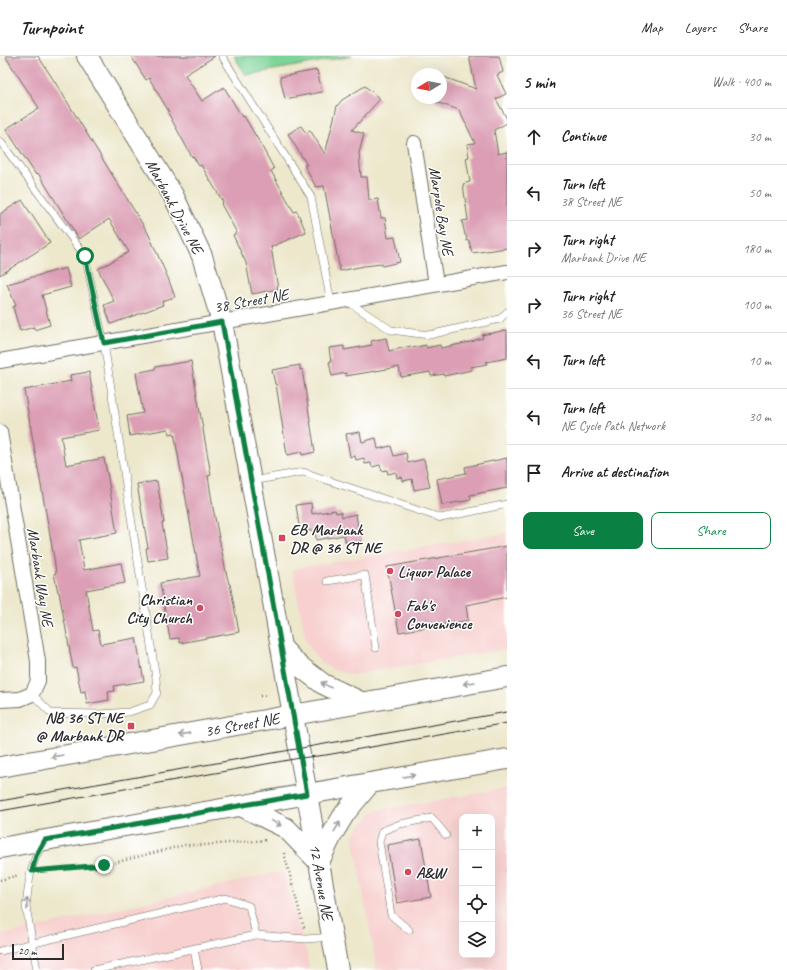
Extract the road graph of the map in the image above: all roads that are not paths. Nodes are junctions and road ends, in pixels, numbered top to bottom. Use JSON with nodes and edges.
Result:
{"nodes":[{"id":1,"x":87,"y":56,"type":"edge"},
{"id":2,"x":222,"y":56,"type":"edge"},
{"id":3,"x":0,"y":141,"type":"edge"},
{"id":4,"x":414,"y":143,"type":"dead end"},
{"id":5,"x":507,"y":272,"type":"edge"},
{"id":6,"x":436,"y":284,"type":"junction"},
{"id":7,"x":346,"y":300,"type":"junction"},
{"id":8,"x":331,"y":303,"type":"junction"},
{"id":9,"x":507,"y":312,"type":"edge"},
{"id":10,"x":222,"y":322,"type":"junction"},
{"id":11,"x":104,"y":343,"type":"junction"},
{"id":12,"x":0,"y":361,"type":"edge"},
{"id":13,"x":0,"y":432,"type":"edge"},
{"id":14,"x":251,"y":481,"type":"junction"},
{"id":15,"x":507,"y":504,"type":"edge"},
{"id":16,"x":326,"y":581,"type":"dead end"},
{"id":17,"x":282,"y":648,"type":"junction"},
{"id":18,"x":376,"y":648,"type":"dead end"},
{"id":19,"x":507,"y":677,"type":"edge"},
{"id":20,"x":32,"y":694,"type":"junction"},
{"id":21,"x":0,"y":700,"type":"edge"},
{"id":22,"x":361,"y":702,"type":"junction"},
{"id":23,"x":293,"y":715,"type":"junction"},
{"id":24,"x":507,"y":759,"type":"edge"},
{"id":25,"x":0,"y":766,"type":"edge"},
{"id":26,"x":370,"y":783,"type":"junction"},
{"id":27,"x":307,"y":794,"type":"junction"},
{"id":28,"x":241,"y":806,"type":"junction"},
{"id":29,"x":446,"y":835,"type":"dead end"},
{"id":30,"x":45,"y":840,"type":"junction"},
{"id":31,"x":0,"y":848,"type":"edge"},
{"id":32,"x":319,"y":862,"type":"junction"},
{"id":33,"x":409,"y":930,"type":"dead end"},
{"id":34,"x":256,"y":935,"type":"junction"},
{"id":35,"x":332,"y":936,"type":"junction"},
{"id":36,"x":33,"y":942,"type":"junction"},
{"id":37,"x":194,"y":949,"type":"junction"},
{"id":38,"x":0,"y":951,"type":"edge"},
{"id":39,"x":106,"y":969,"type":"edge"},
{"id":40,"x":37,"y":970,"type":"edge"},
{"id":41,"x":94,"y":970,"type":"edge"},
{"id":42,"x":198,"y":970,"type":"edge"},
{"id":43,"x":338,"y":970,"type":"edge"}],
"edges":[{"from":1,"to":10,"type":"main road","name":"Marbank Drive NE"},
{"from":2,"to":8,"type":"lane"},
{"from":3,"to":11,"type":"lane"},
{"from":4,"to":6,"type":"street","name":"Marpole Bay NE"},
{"from":5,"to":6,"type":"street","name":"38 Street NE"},
{"from":6,"to":7,"type":"street","name":"38 Street NE"},
{"from":7,"to":8,"type":"street","name":"38 Street NE"},
{"from":7,"to":9,"type":"lane"},
{"from":8,"to":10,"type":"street","name":"38 Street NE"},
{"from":10,"to":11,"type":"street","name":"38 Street NE"},
{"from":10,"to":14,"type":"main road","name":"Marbank Drive NE"},
{"from":11,"to":12,"type":"street","name":"38 Street NE"},
{"from":11,"to":20,"type":"lane"},
{"from":13,"to":20,"type":"street","name":"Marbank Way NE"},
{"from":14,"to":15,"type":"lane"},
{"from":14,"to":17,"type":"main road","name":"Marbank Drive NE"},
{"from":16,"to":18,"type":"lane"},
{"from":22,"to":17,"type":"main road","one_way":true},
{"from":17,"to":23,"type":"main road","name":"Marbank Drive NE"},
{"from":19,"to":22,"type":"main road","name":"36 Street NE","one_way":true},
{"from":20,"to":21,"type":"street"},
{"from":22,"to":23,"type":"main road","name":"36 Street NE"},
{"from":23,"to":25,"type":"main road","name":"36 Street NE","one_way":true},
{"from":23,"to":27,"type":"main road","name":"Marbank Drive NE"},
{"from":26,"to":24,"type":"main road","one_way":true},
{"from":26,"to":27,"type":"main road"},
{"from":32,"to":26,"type":"main road","one_way":true},
{"from":27,"to":28,"type":"main road"},
{"from":27,"to":32,"type":"main road","name":"12 Avenue NE"},
{"from":28,"to":30,"type":"main road"},
{"from":28,"to":32,"type":"main road","one_way":true},
{"from":29,"to":33,"type":"lane"},
{"from":30,"to":31,"type":"main road"},
{"from":36,"to":30,"type":"lane","one_way":true},
{"from":32,"to":35,"type":"main road","name":"12 Avenue NE"},
{"from":34,"to":35,"type":"lane"},
{"from":34,"to":36,"type":"lane"},
{"from":34,"to":37,"type":"lane"},
{"from":35,"to":43,"type":"main road","name":"12 Avenue NE"},
{"from":36,"to":38,"type":"lane"},
{"from":36,"to":40,"type":"lane"},
{"from":37,"to":39,"type":"lane"},
{"from":37,"to":42,"type":"lane"},
{"from":39,"to":41,"type":"lane"}]}
